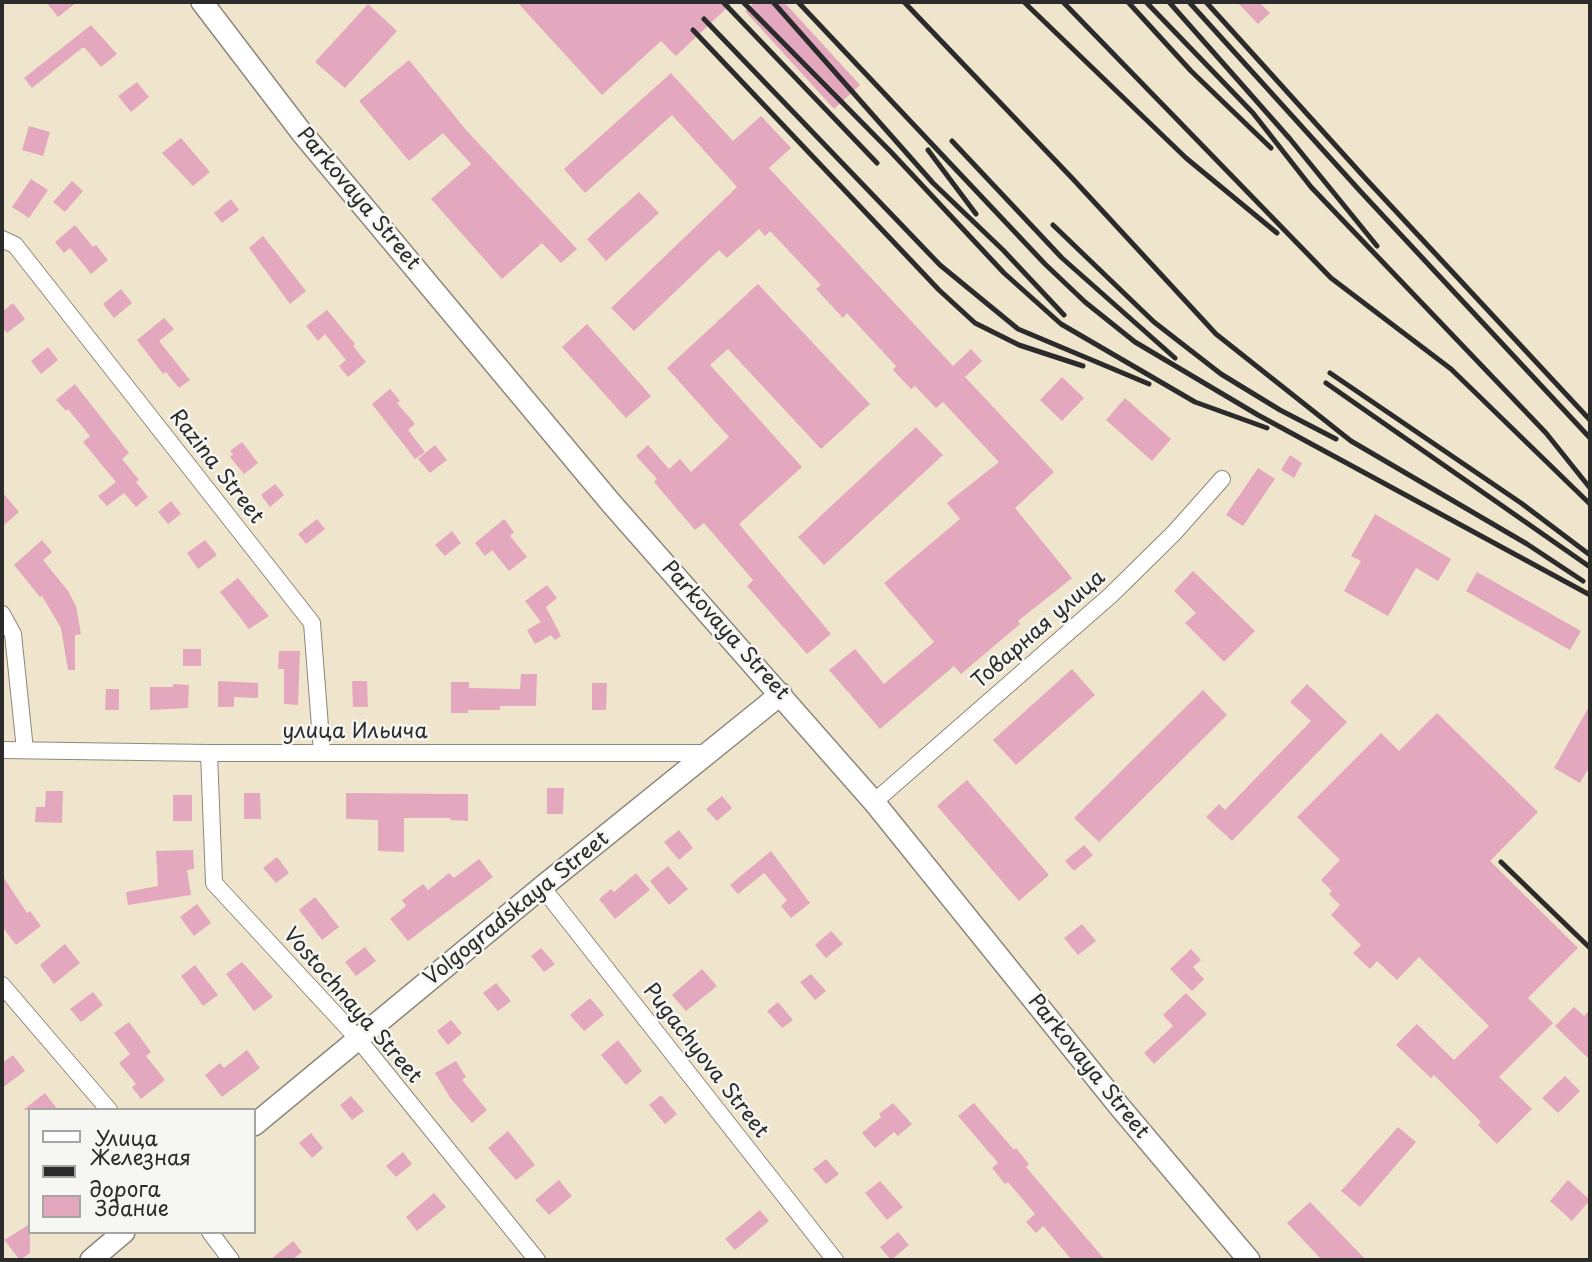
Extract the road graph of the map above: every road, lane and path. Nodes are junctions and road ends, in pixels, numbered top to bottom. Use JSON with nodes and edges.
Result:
{"nodes":[{"id":1,"x":202,"y":2,"type":"edge"},
{"id":2,"x":2,"y":239,"type":"edge"},
{"id":3,"x":1222,"y":480,"type":"dead end"},
{"id":4,"x":2,"y":614,"type":"edge"},
{"id":5,"x":782,"y":694,"type":"junction"},
{"id":6,"x":2,"y":750,"type":"edge"},
{"id":7,"x":24,"y":750,"type":"junction"},
{"id":8,"x":209,"y":753,"type":"junction"},
{"id":9,"x":322,"y":753,"type":"junction"},
{"id":10,"x":709,"y":753,"type":"junction"},
{"id":11,"x":874,"y":802,"type":"junction"},
{"id":12,"x":542,"y":887,"type":"junction"},
{"id":13,"x":2,"y":985,"type":"edge"},
{"id":14,"x":359,"y":1040,"type":"junction"},
{"id":15,"x":107,"y":1108,"type":"edge"},
{"id":16,"x":256,"y":1123,"type":"edge"},
{"id":17,"x":122,"y":1234,"type":"edge"},
{"id":18,"x":212,"y":1234,"type":"edge"},
{"id":19,"x":91,"y":1260,"type":"edge"},
{"id":20,"x":231,"y":1260,"type":"edge"},
{"id":21,"x":537,"y":1260,"type":"edge"},
{"id":22,"x":835,"y":1260,"type":"edge"},
{"id":23,"x":1249,"y":1260,"type":"edge"}],
"edges":[{"from":1,"to":5,"type":"main road","name":"Parkovaya Street"},
{"from":2,"to":9,"type":"street","name":"Razina Street"},
{"from":3,"to":11,"type":"street","name":"Товарная улица"},
{"from":4,"to":7,"type":"street"},
{"from":5,"to":10,"type":"main road","name":"Volgogradskaya Street"},
{"from":5,"to":11,"type":"main road","name":"Parkovaya Street"},
{"from":6,"to":7,"type":"street","name":"улица Ильича"},
{"from":7,"to":8,"type":"street","name":"улица Ильича"},
{"from":8,"to":9,"type":"street","name":"улица Ильича"},
{"from":8,"to":14,"type":"street","name":"Vostochnaya Street"},
{"from":9,"to":10,"type":"street","name":"улица Ильича"},
{"from":10,"to":12,"type":"main road","name":"Volgogradskaya Street"},
{"from":11,"to":23,"type":"main road","name":"Parkovaya Street"},
{"from":12,"to":14,"type":"main road","name":"Volgogradskaya Street"},
{"from":12,"to":22,"type":"street","name":"Pugachyova Street"},
{"from":13,"to":15,"type":"street"},
{"from":14,"to":16,"type":"main road","name":"Volgogradskaya Street"},
{"from":14,"to":21,"type":"street","name":"Vostochnaya Street"},
{"from":17,"to":19,"type":"main road"},
{"from":18,"to":20,"type":"street"}]}
